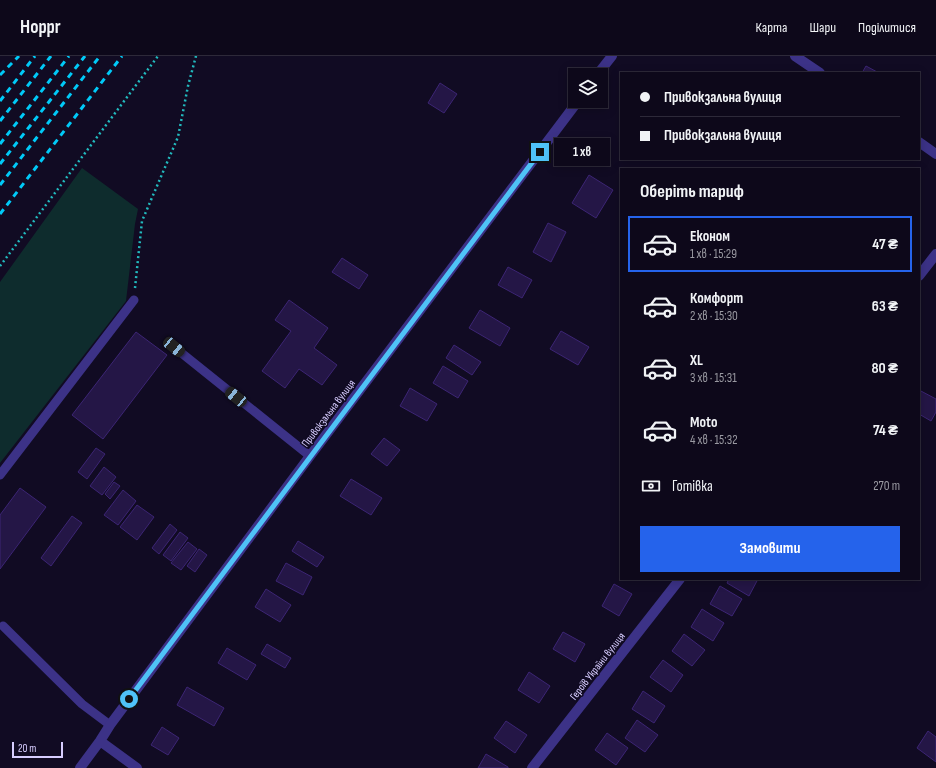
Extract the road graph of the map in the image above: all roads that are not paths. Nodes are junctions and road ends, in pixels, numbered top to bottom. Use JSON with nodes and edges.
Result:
{"nodes":[{"id":1,"x":612,"y":56,"type":"edge"},
{"id":2,"x":795,"y":56,"type":"edge"},
{"id":3,"x":603,"y":68,"type":"edge"},
{"id":4,"x":819,"y":72,"type":"edge"},
{"id":5,"x":573,"y":108,"type":"edge"},
{"id":6,"x":920,"y":143,"type":"edge"},
{"id":7,"x":936,"y":154,"type":"edge"},
{"id":8,"x":936,"y":254,"type":"edge"},
{"id":9,"x":920,"y":275,"type":"edge"},
{"id":10,"x":134,"y":300,"type":"road end"},
{"id":11,"x":174,"y":347,"type":"dead end"},
{"id":12,"x":310,"y":456,"type":"junction"},
{"id":13,"x":0,"y":475,"type":"edge"},
{"id":14,"x":679,"y":580,"type":"edge"},
{"id":15,"x":3,"y":626,"type":"dead end"},
{"id":16,"x":110,"y":725,"type":"junction"},
{"id":17,"x":100,"y":741,"type":"junction"},
{"id":18,"x":80,"y":768,"type":"edge"},
{"id":19,"x":137,"y":768,"type":"edge"},
{"id":20,"x":532,"y":768,"type":"edge"}],
"edges":[{"from":1,"to":3,"type":"street"},
{"from":2,"to":4,"type":"street"},
{"from":5,"to":12,"type":"street","name":"Привокзальна вулиця"},
{"from":6,"to":7,"type":"street"},
{"from":8,"to":9,"type":"street"},
{"from":10,"to":13,"type":"lane"},
{"from":11,"to":12,"type":"lane"},
{"from":12,"to":16,"type":"street","name":"Привокзальна вулиця"},
{"from":14,"to":20,"type":"street","name":"Героїв України вулиця"},
{"from":15,"to":16,"type":"lane"},
{"from":16,"to":17,"type":"street","name":"Привокзальна вулиця"},
{"from":17,"to":18,"type":"street","name":"Привокзальна вулиця"},
{"from":17,"to":19,"type":"street"}]}
